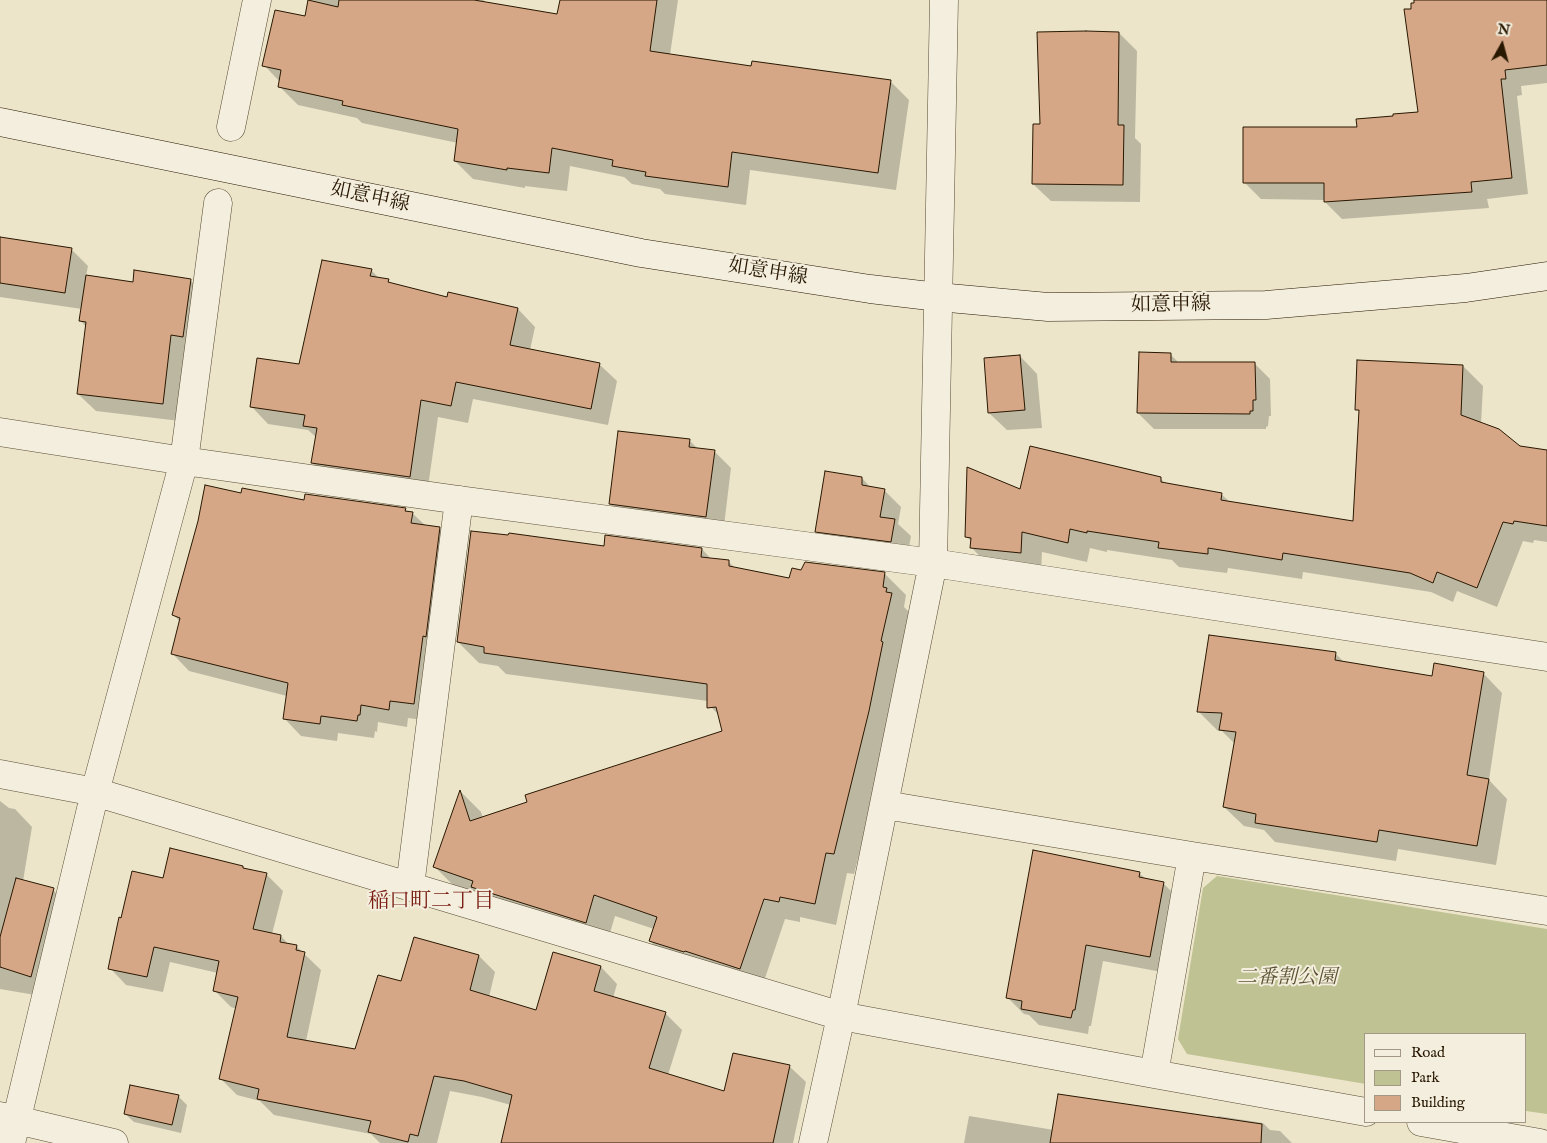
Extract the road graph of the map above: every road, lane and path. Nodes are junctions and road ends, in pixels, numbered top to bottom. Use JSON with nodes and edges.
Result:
{"nodes":[{"id":1,"x":257,"y":0,"type":"edge"},
{"id":2,"x":944,"y":0,"type":"edge"},
{"id":3,"x":0,"y":122,"type":"edge"},
{"id":4,"x":231,"y":127,"type":"dead end"},
{"id":5,"x":218,"y":203,"type":"dead end"},
{"id":6,"x":1547,"y":276,"type":"edge"},
{"id":7,"x":938,"y":298,"type":"junction"},
{"id":8,"x":0,"y":432,"type":"edge"},
{"id":9,"x":184,"y":461,"type":"junction"},
{"id":10,"x":458,"y":500,"type":"junction"},
{"id":11,"x":933,"y":563,"type":"junction"},
{"id":12,"x":1547,"y":657,"type":"edge"},
{"id":13,"x":0,"y":774,"type":"edge"},
{"id":14,"x":96,"y":792,"type":"junction"},
{"id":15,"x":885,"y":805,"type":"junction"},
{"id":16,"x":1192,"y":856,"type":"junction"},
{"id":17,"x":410,"y":886,"type":"junction"},
{"id":18,"x":1547,"y":911,"type":"edge"},
{"id":19,"x":841,"y":1016,"type":"junction"},
{"id":20,"x":1154,"y":1074,"type":"junction"},
{"id":21,"x":1364,"y":1112,"type":"edge"},
{"id":22,"x":1427,"y":1123,"type":"edge"},
{"id":23,"x":9,"y":1126,"type":"edge"},
{"id":24,"x":114,"y":1143,"type":"edge"},
{"id":25,"x":813,"y":1143,"type":"edge"},
{"id":26,"x":1540,"y":1143,"type":"edge"}],
"edges":[{"from":1,"to":4,"type":"street"},
{"from":2,"to":7,"type":"street"},
{"from":3,"to":7,"type":"street","name":"如意申線"},
{"from":5,"to":9,"type":"street"},
{"from":6,"to":7,"type":"street","name":"如意申線"},
{"from":7,"to":11,"type":"street"},
{"from":8,"to":9,"type":"street"},
{"from":9,"to":10,"type":"street"},
{"from":9,"to":14,"type":"street"},
{"from":10,"to":11,"type":"street"},
{"from":10,"to":17,"type":"street"},
{"from":11,"to":12,"type":"street"},
{"from":11,"to":15,"type":"street"},
{"from":13,"to":14,"type":"street"},
{"from":14,"to":17,"type":"street"},
{"from":14,"to":23,"type":"street"},
{"from":15,"to":16,"type":"street"},
{"from":15,"to":19,"type":"street"},
{"from":16,"to":18,"type":"street"},
{"from":16,"to":20,"type":"street"},
{"from":17,"to":19,"type":"street"},
{"from":19,"to":20,"type":"street"},
{"from":19,"to":25,"type":"street"},
{"from":20,"to":21,"type":"street"},
{"from":22,"to":26,"type":"street"},
{"from":23,"to":24,"type":"street"}]}
